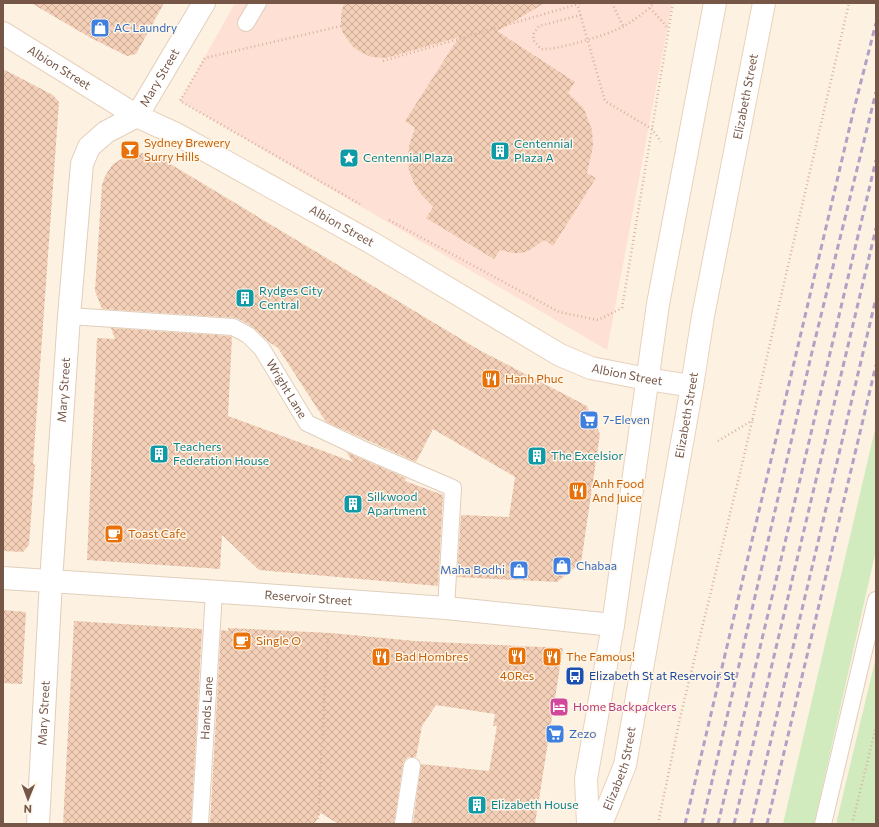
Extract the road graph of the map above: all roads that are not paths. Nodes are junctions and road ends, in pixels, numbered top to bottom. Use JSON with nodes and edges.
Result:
{"nodes":[{"id":1,"x":204,"y":3,"type":"edge"},
{"id":2,"x":258,"y":3,"type":"edge"},
{"id":3,"x":714,"y":3,"type":"edge"},
{"id":4,"x":764,"y":3,"type":"edge"},
{"id":5,"x":246,"y":23,"type":"dead end"},
{"id":6,"x":3,"y":33,"type":"edge"},
{"id":7,"x":137,"y":116,"type":"junction"},
{"id":8,"x":68,"y":316,"type":"junction"},
{"id":9,"x":647,"y":379,"type":"junction"},
{"id":10,"x":692,"y":386,"type":"junction"},
{"id":11,"x":3,"y":578,"type":"edge"},
{"id":12,"x":50,"y":581,"type":"junction"},
{"id":13,"x":214,"y":592,"type":"junction"},
{"id":14,"x":876,"y":600,"type":"edge"},
{"id":15,"x":446,"y":608,"type":"junction"},
{"id":16,"x":613,"y":625,"type":"junction"},
{"id":17,"x":412,"y":766,"type":"dead end"},
{"id":18,"x":38,"y":824,"type":"edge"},
{"id":19,"x":200,"y":824,"type":"edge"},
{"id":20,"x":403,"y":824,"type":"edge"},
{"id":21,"x":588,"y":824,"type":"edge"},
{"id":22,"x":601,"y":824,"type":"edge"},
{"id":23,"x":823,"y":824,"type":"edge"}],
"edges":[{"from":1,"to":7,"type":"main road","name":"Mary Street"},
{"from":2,"to":5,"type":"lane"},
{"from":3,"to":9,"type":"main road","name":"Elizabeth Street"},
{"from":4,"to":10,"type":"main road","name":"Elizabeth Street"},
{"from":6,"to":7,"type":"main road","name":"Albion Street"},
{"from":7,"to":8,"type":"main road","name":"Mary Street"},
{"from":7,"to":9,"type":"main road","name":"Albion Street"},
{"from":8,"to":12,"type":"main road","name":"Mary Street"},
{"from":8,"to":15,"type":"lane","name":"Wright Lane"},
{"from":9,"to":10,"type":"main road","name":"Albion Street"},
{"from":9,"to":16,"type":"main road","name":"Elizabeth Street"},
{"from":10,"to":22,"type":"main road","name":"Elizabeth Street"},
{"from":11,"to":12,"type":"main road","name":"Reservoir Street"},
{"from":12,"to":13,"type":"main road","name":"Reservoir Street"},
{"from":12,"to":18,"type":"main road","name":"Mary Street"},
{"from":13,"to":15,"type":"main road","name":"Reservoir Street"},
{"from":13,"to":19,"type":"lane","name":"Hands Lane"},
{"from":14,"to":23,"type":"lane"},
{"from":15,"to":16,"type":"main road","name":"Reservoir Street"},
{"from":16,"to":21,"type":"main road","name":"Elizabeth Street"},
{"from":17,"to":20,"type":"lane"}]}
